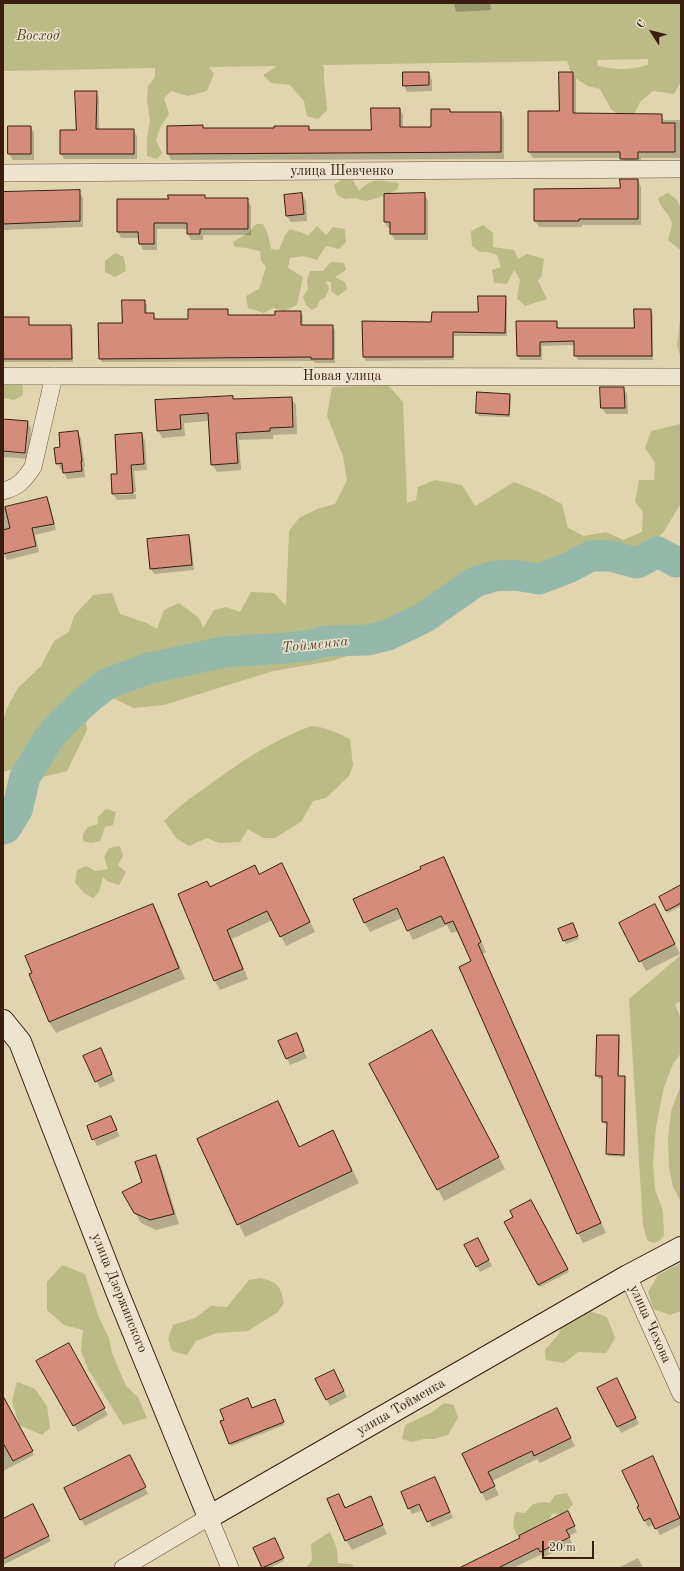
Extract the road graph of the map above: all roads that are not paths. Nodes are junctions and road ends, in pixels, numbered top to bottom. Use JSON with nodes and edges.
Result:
{"nodes":[{"id":1,"x":681,"y":169,"type":"edge"},
{"id":2,"x":3,"y":172,"type":"edge"},
{"id":3,"x":3,"y":376,"type":"edge"},
{"id":4,"x":54,"y":376,"type":"junction"},
{"id":5,"x":681,"y":377,"type":"edge"},
{"id":6,"x":3,"y":490,"type":"edge"},
{"id":7,"x":3,"y":1021,"type":"edge"},
{"id":8,"x":681,"y":1248,"type":"edge"},
{"id":9,"x":628,"y":1276,"type":"junction"},
{"id":10,"x":681,"y":1394,"type":"edge"},
{"id":11,"x":209,"y":1517,"type":"junction"},
{"id":12,"x":123,"y":1568,"type":"edge"},
{"id":13,"x":230,"y":1568,"type":"edge"}],
"edges":[{"from":1,"to":2,"type":"street","name":"улица Шевченко"},
{"from":3,"to":4,"type":"street","name":"Новая улица"},
{"from":4,"to":5,"type":"street","name":"Новая улица"},
{"from":4,"to":6,"type":"street"},
{"from":7,"to":11,"type":"street","name":"улица Дзержинского"},
{"from":8,"to":9,"type":"street","name":"улица Тойменка"},
{"from":9,"to":10,"type":"street","name":"улица Чехова"},
{"from":9,"to":11,"type":"street","name":"улица Тойменка"},
{"from":11,"to":12,"type":"street","name":"улица Тойменка"},
{"from":11,"to":13,"type":"street","name":"улица Дзержинского"}]}
